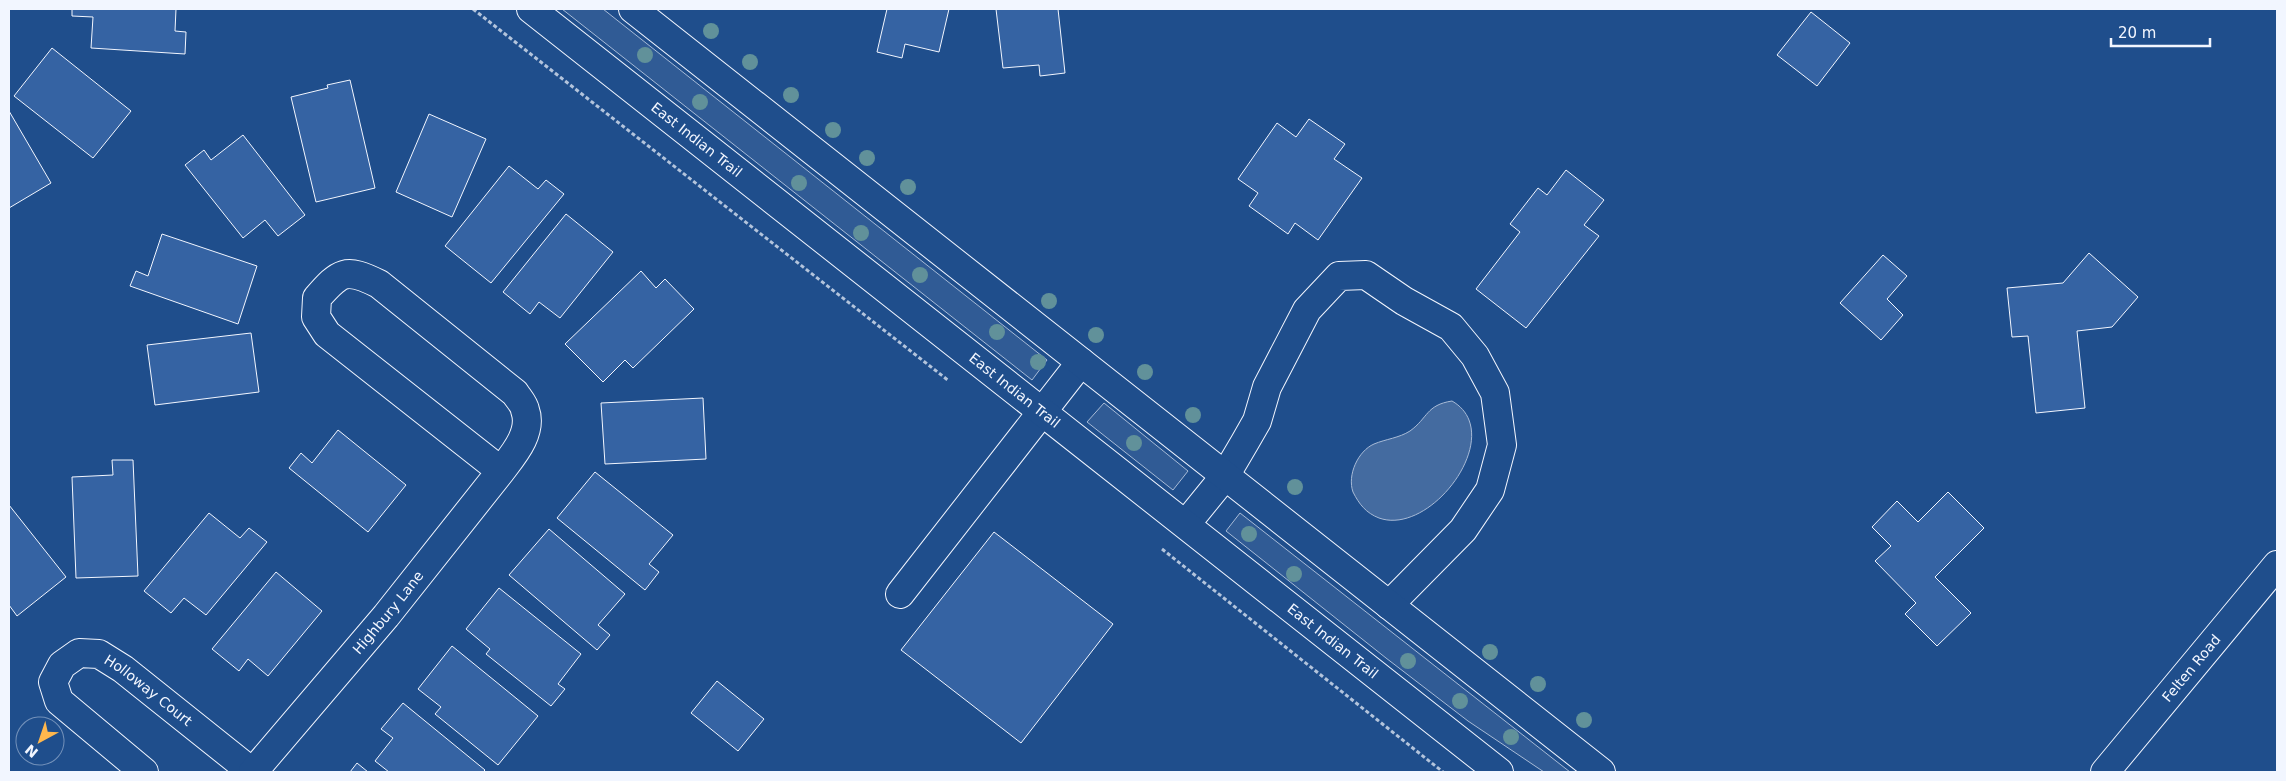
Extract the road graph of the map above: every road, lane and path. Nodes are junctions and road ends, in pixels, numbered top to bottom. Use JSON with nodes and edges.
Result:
{"nodes":[{"id":1,"x":473,"y":9,"type":"edge"},
{"id":2,"x":531,"y":9,"type":"edge"},
{"id":3,"x":633,"y":9,"type":"edge"},
{"id":4,"x":1080,"y":362,"type":"junction"},
{"id":5,"x":956,"y":387,"type":"dead end"},
{"id":6,"x":1042,"y":411,"type":"junction"},
{"id":7,"x":501,"y":471,"type":"junction"},
{"id":8,"x":1225,"y":476,"type":"junction"},
{"id":9,"x":1186,"y":524,"type":"junction"},
{"id":10,"x":1158,"y":546,"type":"dead end"},
{"id":11,"x":2277,"y":564,"type":"edge"},
{"id":12,"x":900,"y":594,"type":"dead end"},
{"id":13,"x":1389,"y":605,"type":"junction"},
{"id":14,"x":144,"y":772,"type":"edge"},
{"id":15,"x":253,"y":772,"type":"edge"},
{"id":16,"x":1443,"y":772,"type":"edge"},
{"id":17,"x":1499,"y":772,"type":"edge"},
{"id":18,"x":1601,"y":772,"type":"edge"},
{"id":19,"x":2106,"y":772,"type":"edge"}],
"edges":[{"from":1,"to":5,"type":"path"},
{"from":2,"to":6,"type":"main road","name":"East Indian Trail"},
{"from":3,"to":4,"type":"main road"},
{"from":4,"to":6,"type":"main road"},
{"from":4,"to":8,"type":"main road"},
{"from":6,"to":9,"type":"main road","name":"East Indian Trail"},
{"from":6,"to":12,"type":"main road"},
{"from":7,"to":7,"type":"main road","name":"Highbury Lane"},
{"from":7,"to":15,"type":"main road","name":"Highbury Lane"},
{"from":8,"to":9,"type":"main road"},
{"from":8,"to":13,"type":"main road"},
{"from":8,"to":13,"type":"main road"},
{"from":9,"to":17,"type":"main road","name":"East Indian Trail"},
{"from":10,"to":16,"type":"path"},
{"from":11,"to":19,"type":"main road","name":"Felten Road"},
{"from":13,"to":18,"type":"main road"},
{"from":14,"to":15,"type":"main road","name":"Holloway Court"}]}
